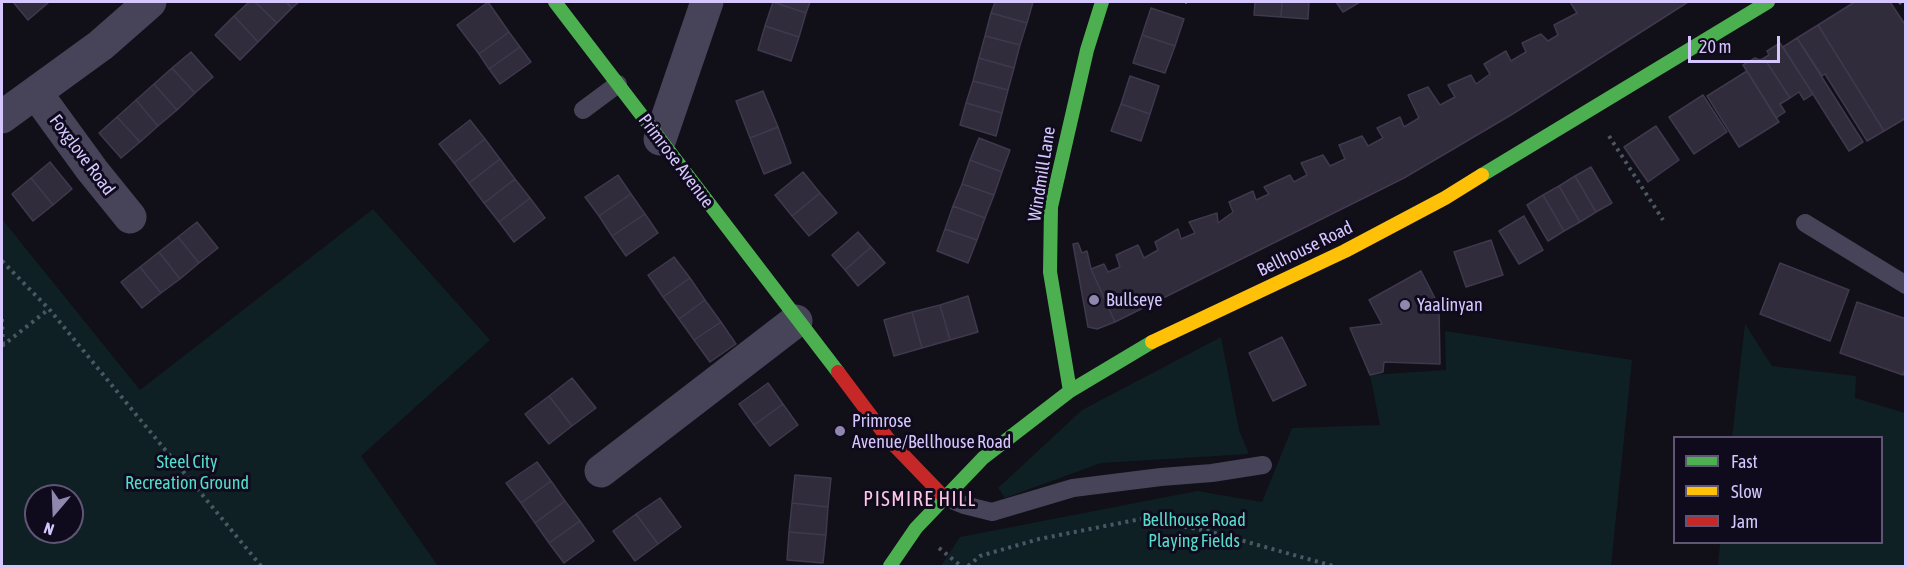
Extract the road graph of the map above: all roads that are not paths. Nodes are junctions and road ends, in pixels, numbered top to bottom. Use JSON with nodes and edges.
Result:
{"nodes":[{"id":1,"x":150,"y":2,"type":"edge"},
{"id":2,"x":555,"y":2,"type":"edge"},
{"id":3,"x":707,"y":2,"type":"edge"},
{"id":4,"x":1102,"y":2,"type":"edge"},
{"id":5,"x":1768,"y":2,"type":"edge"},
{"id":6,"x":618,"y":84,"type":"junction"},
{"id":7,"x":36,"y":93,"type":"junction"},
{"id":8,"x":583,"y":110,"type":"dead end"},
{"id":9,"x":2,"y":117,"type":"edge"},
{"id":10,"x":660,"y":139,"type":"junction"},
{"id":11,"x":130,"y":217,"type":"dead end"},
{"id":12,"x":1805,"y":223,"type":"dead end"},
{"id":13,"x":1905,"y":285,"type":"edge"},
{"id":14,"x":796,"y":321,"type":"junction"},
{"id":15,"x":1070,"y":391,"type":"junction"},
{"id":16,"x":1263,"y":465,"type":"dead end"},
{"id":17,"x":601,"y":471,"type":"dead end"},
{"id":18,"x":944,"y":497,"type":"junction"},
{"id":19,"x":890,"y":567,"type":"edge"}],
"edges":[{"from":1,"to":7,"type":"street"},
{"from":2,"to":6,"type":"main road","name":"Primrose Avenue"},
{"from":3,"to":10,"type":"street"},
{"from":4,"to":15,"type":"main road","name":"Windmill Lane"},
{"from":5,"to":15,"type":"main road","name":"Bellhouse Road"},
{"from":6,"to":8,"type":"lane"},
{"from":6,"to":10,"type":"main road","name":"Primrose Avenue"},
{"from":7,"to":9,"type":"street"},
{"from":7,"to":11,"type":"street","name":"Foxglove Road"},
{"from":10,"to":14,"type":"main road","name":"Primrose Avenue"},
{"from":12,"to":13,"type":"lane"},
{"from":14,"to":17,"type":"street"},
{"from":14,"to":18,"type":"main road","name":"Primrose Avenue"},
{"from":15,"to":18,"type":"main road","name":"Bellhouse Road"},
{"from":16,"to":18,"type":"lane"},
{"from":18,"to":19,"type":"main road","name":"Bellhouse Road"}]}
